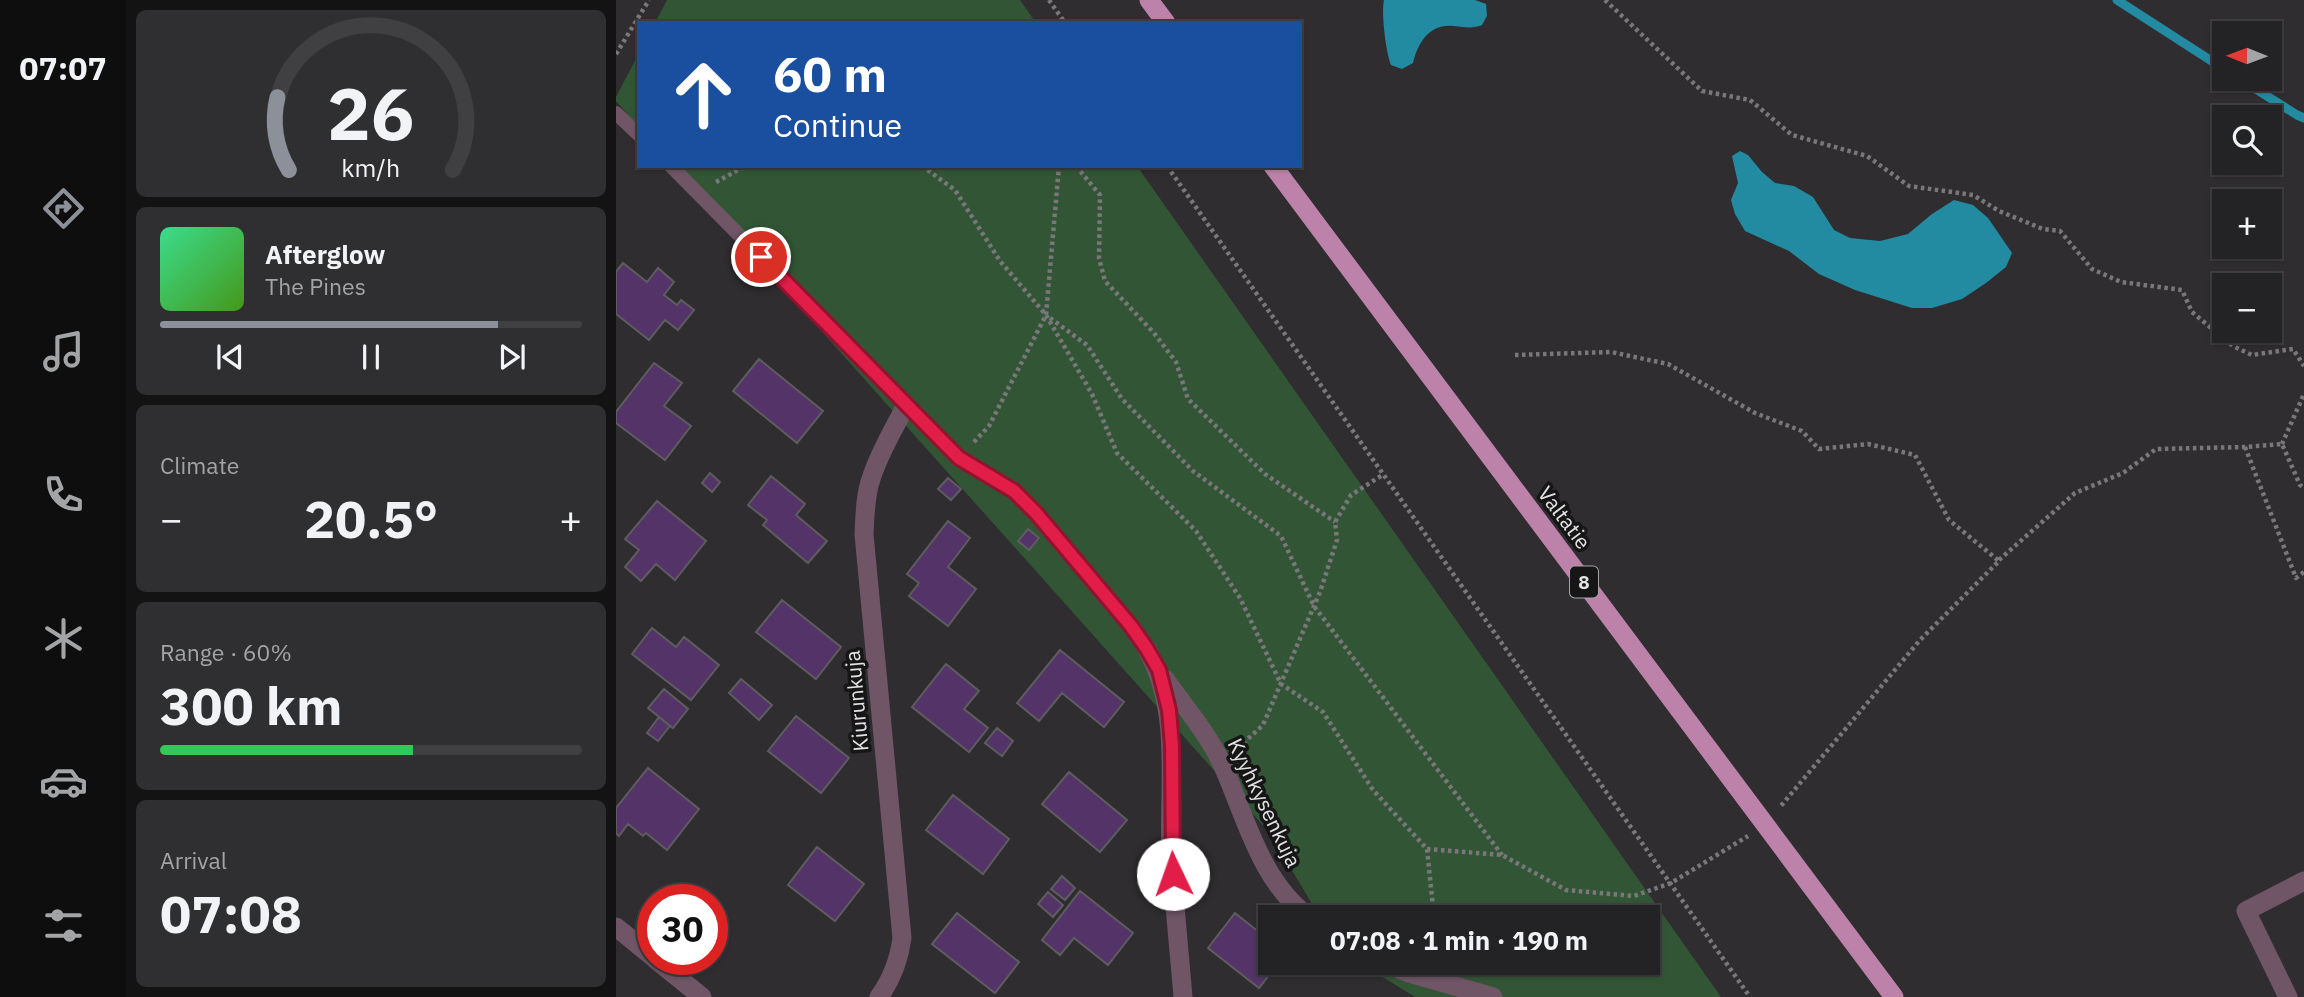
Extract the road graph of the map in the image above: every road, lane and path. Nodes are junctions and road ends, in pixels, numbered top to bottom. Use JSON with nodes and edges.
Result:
{"nodes":[{"id":1,"x":649,"y":0,"type":"edge"},
{"id":2,"x":1049,"y":0,"type":"edge"},
{"id":3,"x":1149,"y":0,"type":"edge"},
{"id":4,"x":1605,"y":0,"type":"edge"},
{"id":5,"x":1064,"y":21,"type":"edge"},
{"id":6,"x":1165,"y":21,"type":"edge"},
{"id":7,"x":616,"y":54,"type":"edge"},
{"id":8,"x":616,"y":113,"type":"edge"},
{"id":9,"x":637,"y":133,"type":"edge"},
{"id":10,"x":673,"y":168,"type":"edge"},
{"id":11,"x":742,"y":168,"type":"edge"},
{"id":12,"x":925,"y":168,"type":"edge"},
{"id":13,"x":1059,"y":168,"type":"edge"},
{"id":14,"x":1078,"y":168,"type":"edge"},
{"id":15,"x":1168,"y":168,"type":"edge"},
{"id":16,"x":1274,"y":168,"type":"edge"},
{"id":17,"x":688,"y":184,"type":"junction"},
{"id":18,"x":1046,"y":315,"type":"junction"},
{"id":19,"x":1515,"y":355,"type":"dead end"},
{"id":20,"x":2304,"y":366,"type":"edge"},
{"id":21,"x":2304,"y":394,"type":"edge"},
{"id":22,"x":906,"y":405,"type":"junction"},
{"id":23,"x":2282,"y":444,"type":"junction"},
{"id":24,"x":2245,"y":447,"type":"junction"},
{"id":25,"x":959,"y":458,"type":"junction"},
{"id":26,"x":1384,"y":474,"type":"junction"},
{"id":27,"x":2304,"y":488,"type":"edge"},
{"id":28,"x":1335,"y":522,"type":"junction"},
{"id":29,"x":1998,"y":561,"type":"junction"},
{"id":30,"x":2304,"y":572,"type":"edge"},
{"id":31,"x":1314,"y":606,"type":"junction"},
{"id":32,"x":1147,"y":649,"type":"joint"},
{"id":33,"x":1159,"y":670,"type":"junction"},
{"id":34,"x":1281,"y":684,"type":"junction"},
{"id":35,"x":1221,"y":762,"type":"junction"},
{"id":36,"x":1765,"y":825,"type":"junction"},
{"id":37,"x":1427,"y":849,"type":"junction"},
{"id":38,"x":1502,"y":855,"type":"junction"},
{"id":39,"x":2304,"y":881,"type":"edge"},
{"id":40,"x":1671,"y":883,"type":"junction"},
{"id":41,"x":1296,"y":905,"type":"edge"},
{"id":42,"x":1433,"y":905,"type":"edge"},
{"id":43,"x":616,"y":927,"type":"edge"},
{"id":44,"x":637,"y":944,"type":"edge"},
{"id":45,"x":675,"y":975,"type":"edge"},
{"id":46,"x":1416,"y":975,"type":"edge"},
{"id":47,"x":702,"y":997,"type":"edge"},
{"id":48,"x":879,"y":997,"type":"edge"},
{"id":49,"x":1183,"y":997,"type":"edge"},
{"id":50,"x":1493,"y":997,"type":"edge"},
{"id":51,"x":1750,"y":997,"type":"edge"},
{"id":52,"x":1894,"y":997,"type":"edge"},
{"id":53,"x":2288,"y":997,"type":"edge"}],
"edges":[{"from":1,"to":7,"type":"path"},
{"from":2,"to":5,"type":"path"},
{"from":3,"to":6,"type":"highway"},
{"from":4,"to":20,"type":"path"},
{"from":8,"to":9,"type":"lane"},
{"from":10,"to":17,"type":"lane"},
{"from":11,"to":17,"type":"path"},
{"from":12,"to":18,"type":"path"},
{"from":13,"to":18,"type":"path"},
{"from":14,"to":28,"type":"path"},
{"from":15,"to":26,"type":"path"},
{"from":16,"to":36,"type":"highway","name":"Valtatie","number":"8"},
{"from":17,"to":22,"type":"lane"},
{"from":18,"to":25,"type":"path"},
{"from":18,"to":31,"type":"path"},
{"from":18,"to":34,"type":"path"},
{"from":19,"to":29,"type":"path"},
{"from":21,"to":23,"type":"path"},
{"from":22,"to":25,"type":"lane"},
{"from":22,"to":48,"type":"street","name":"Kiurunkuja"},
{"from":23,"to":24,"type":"path"},
{"from":23,"to":27,"type":"path"},
{"from":24,"to":29,"type":"path"},
{"from":24,"to":30,"type":"path"},
{"from":25,"to":32,"type":"lane"},
{"from":26,"to":28,"type":"path"},
{"from":26,"to":40,"type":"path"},
{"from":28,"to":31,"type":"path"},
{"from":29,"to":36,"type":"path"},
{"from":31,"to":34,"type":"path"},
{"from":31,"to":38,"type":"path"},
{"from":32,"to":33,"type":"street"},
{"from":33,"to":35,"type":"street","name":"Kyyhkysenkuja"},
{"from":33,"to":49,"type":"street"},
{"from":34,"to":35,"type":"path"},
{"from":34,"to":37,"type":"path"},
{"from":35,"to":41,"type":"street","name":"Kyyhkysenkuja"},
{"from":36,"to":40,"type":"path"},
{"from":36,"to":52,"type":"highway","name":"Valtatie","number":"8"},
{"from":37,"to":38,"type":"path"},
{"from":37,"to":42,"type":"path"},
{"from":38,"to":40,"type":"path"},
{"from":39,"to":53,"type":"street"},
{"from":40,"to":51,"type":"path"},
{"from":43,"to":44,"type":"street"},
{"from":45,"to":47,"type":"street"},
{"from":46,"to":50,"type":"street"}]}
